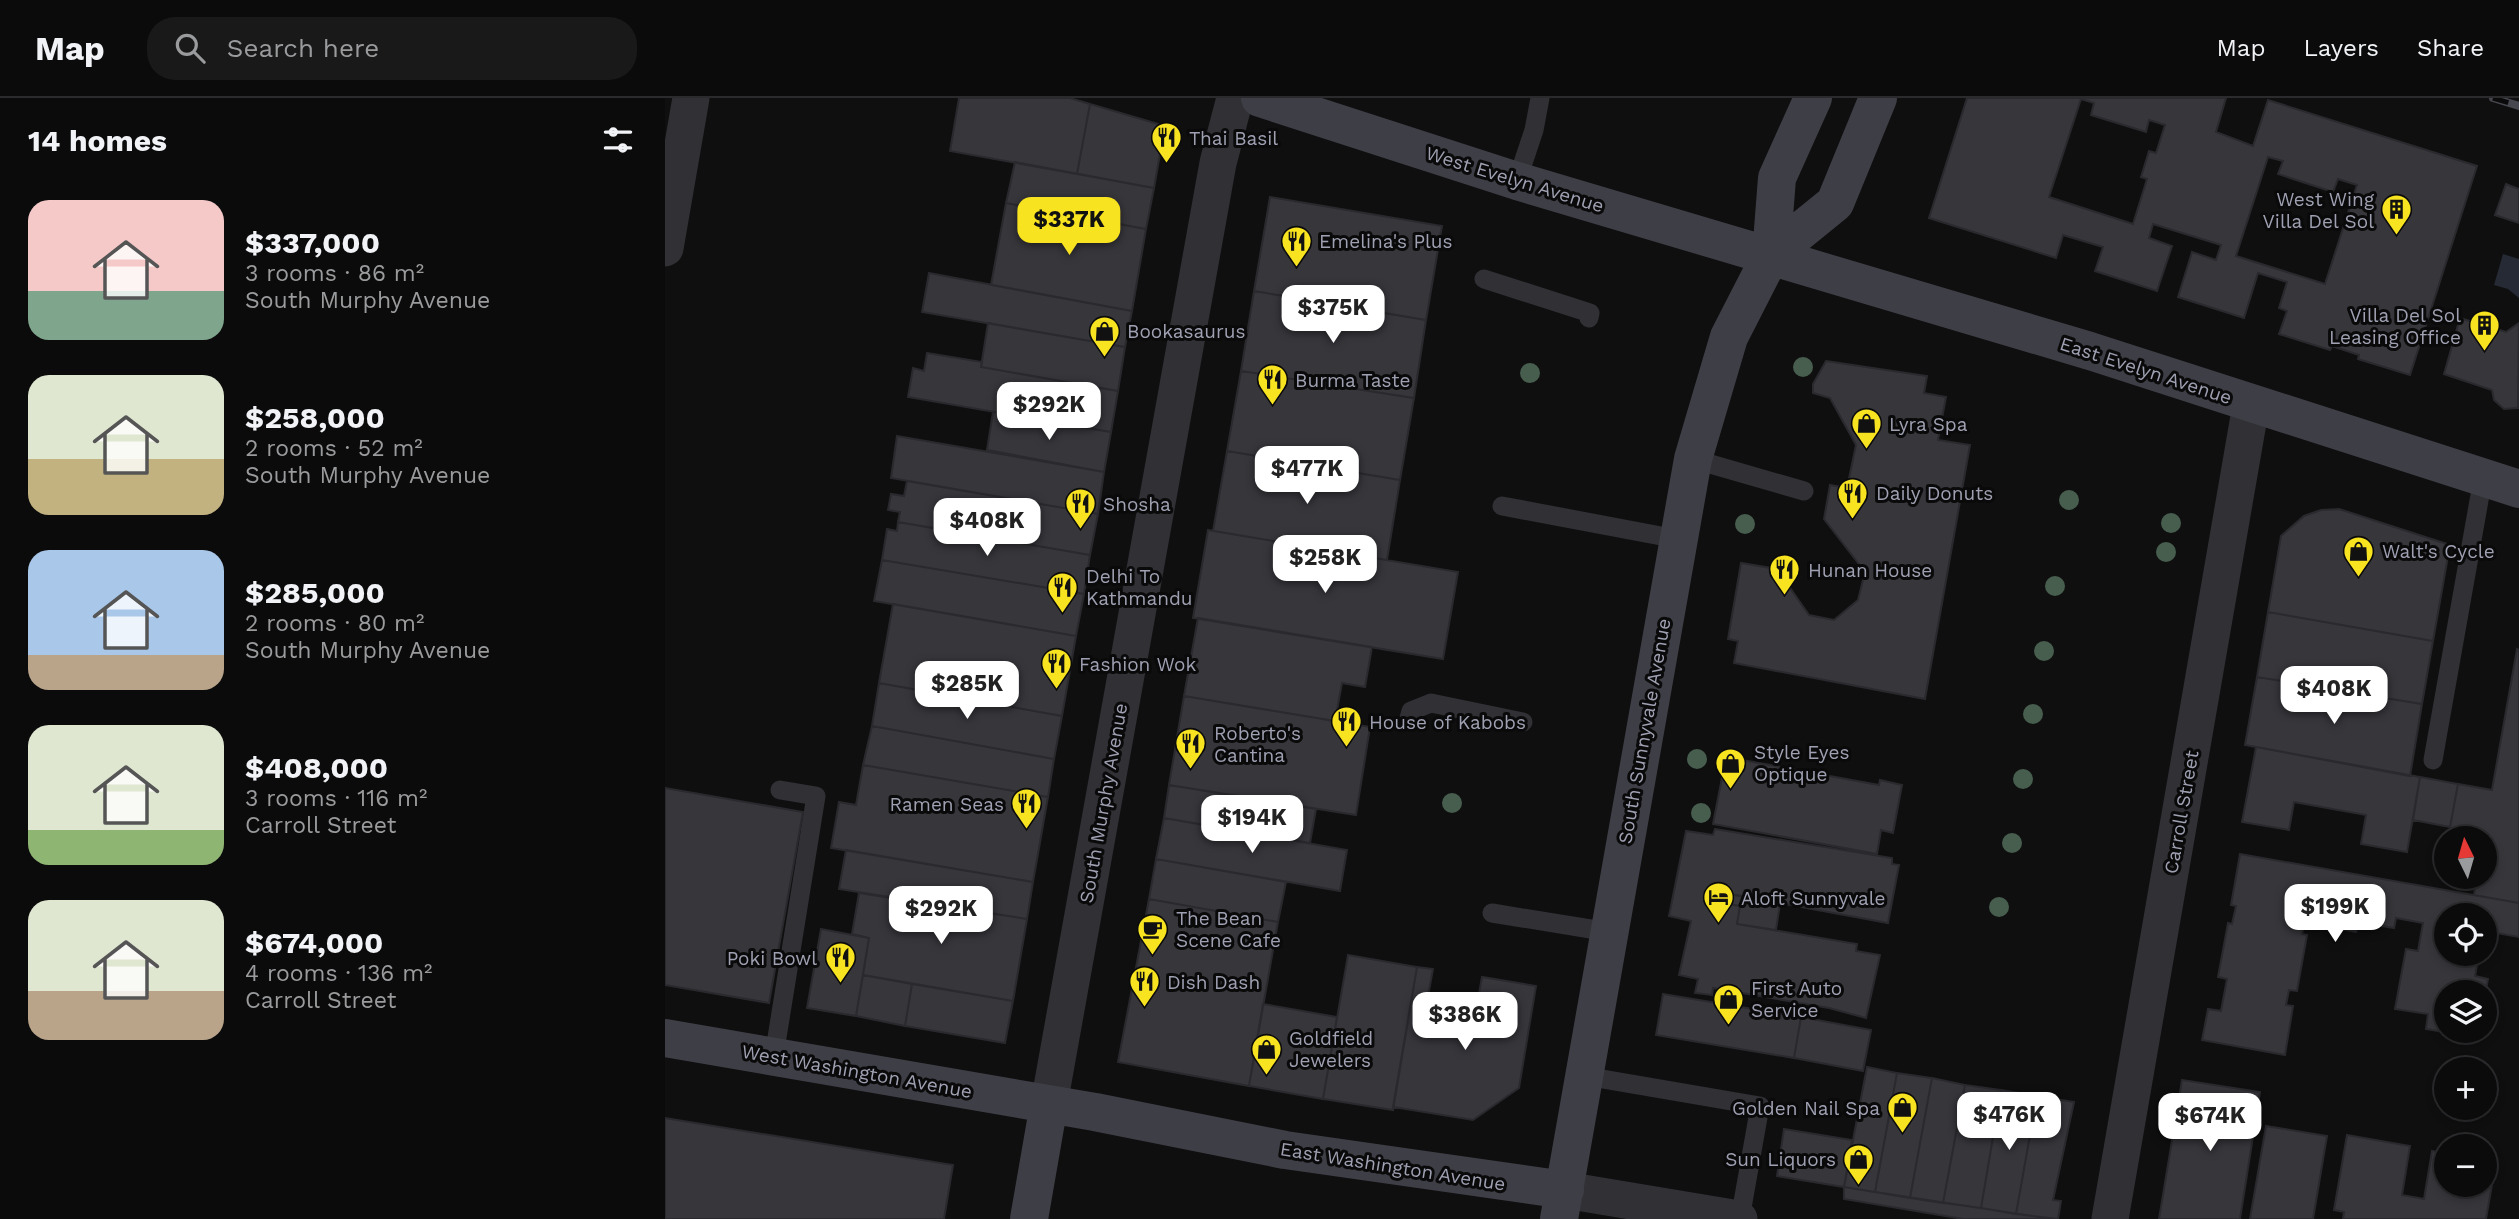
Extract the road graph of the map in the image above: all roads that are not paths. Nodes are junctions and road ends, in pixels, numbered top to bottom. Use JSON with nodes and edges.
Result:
{"nodes":[{"id":1,"x":691,"y":98,"type":"edge"},
{"id":2,"x":1235,"y":98,"type":"edge"},
{"id":3,"x":1260,"y":98,"type":"edge"},
{"id":4,"x":1540,"y":98,"type":"edge"},
{"id":5,"x":1813,"y":98,"type":"edge"},
{"id":6,"x":1878,"y":98,"type":"edge"},
{"id":7,"x":1517,"y":181,"type":"junction"},
{"id":8,"x":665,"y":247,"type":"edge"},
{"id":9,"x":1771,"y":255,"type":"junction"},
{"id":10,"x":1484,"y":279,"type":"dead end"},
{"id":11,"x":1589,"y":318,"type":"dead end"},
{"id":12,"x":2251,"y":405,"type":"junction"},
{"id":13,"x":1693,"y":459,"type":"junction"},
{"id":14,"x":2483,"y":478,"type":"junction"},
{"id":15,"x":2519,"y":489,"type":"edge"},
{"id":16,"x":1804,"y":491,"type":"dead end"},
{"id":17,"x":1502,"y":506,"type":"dead end"},
{"id":18,"x":1677,"y":539,"type":"junction"},
{"id":19,"x":1409,"y":718,"type":"dead end"},
{"id":20,"x":1523,"y":722,"type":"dead end"},
{"id":21,"x":2433,"y":760,"type":"dead end"},
{"id":22,"x":780,"y":790,"type":"dead end"},
{"id":23,"x":1492,"y":914,"type":"dead end"},
{"id":24,"x":1609,"y":932,"type":"junction"},
{"id":25,"x":665,"y":1038,"type":"edge"},
{"id":26,"x":774,"y":1056,"type":"junction"},
{"id":27,"x":1585,"y":1076,"type":"junction"},
{"id":28,"x":1049,"y":1104,"type":"junction"},
{"id":29,"x":1562,"y":1205,"type":"edge"},
{"id":30,"x":1029,"y":1219,"type":"edge"},
{"id":31,"x":1740,"y":1219,"type":"edge"},
{"id":32,"x":2110,"y":1219,"type":"edge"}],
"edges":[{"from":1,"to":8,"type":"street"},
{"from":2,"to":28,"type":"street","name":"South Murphy Avenue"},
{"from":3,"to":7,"type":"main road","name":"West Evelyn Avenue"},
{"from":4,"to":7,"type":"lane"},
{"from":5,"to":9,"type":"main road"},
{"from":6,"to":9,"type":"main road"},
{"from":7,"to":9,"type":"main road","name":"West Evelyn Avenue"},
{"from":9,"to":12,"type":"main road","name":"East Evelyn Avenue"},
{"from":9,"to":13,"type":"main road","name":"South Sunnyvale Avenue"},
{"from":10,"to":11,"type":"lane"},
{"from":12,"to":14,"type":"main road","name":"East Evelyn Avenue"},
{"from":12,"to":32,"type":"street","name":"Carroll Street"},
{"from":13,"to":16,"type":"lane"},
{"from":13,"to":18,"type":"main road","name":"South Sunnyvale Avenue"},
{"from":14,"to":15,"type":"main road","name":"East Evelyn Avenue"},
{"from":14,"to":21,"type":"lane"},
{"from":17,"to":18,"type":"lane"},
{"from":18,"to":24,"type":"main road","name":"South Sunnyvale Avenue"},
{"from":19,"to":20,"type":"lane"},
{"from":22,"to":26,"type":"lane"},
{"from":23,"to":24,"type":"lane"},
{"from":24,"to":27,"type":"main road","name":"South Sunnyvale Avenue"},
{"from":25,"to":26,"type":"main road","name":"West Washington Avenue"},
{"from":26,"to":28,"type":"main road","name":"West Washington Avenue"},
{"from":27,"to":29,"type":"main road","name":"South Sunnyvale Avenue"},
{"from":27,"to":31,"type":"lane"},
{"from":28,"to":29,"type":"main road","name":"East Washington Avenue"},
{"from":28,"to":30,"type":"main road","name":"South Murphy Avenue"},
{"from":29,"to":31,"type":"street","name":"East Washington Avenue"}]}
